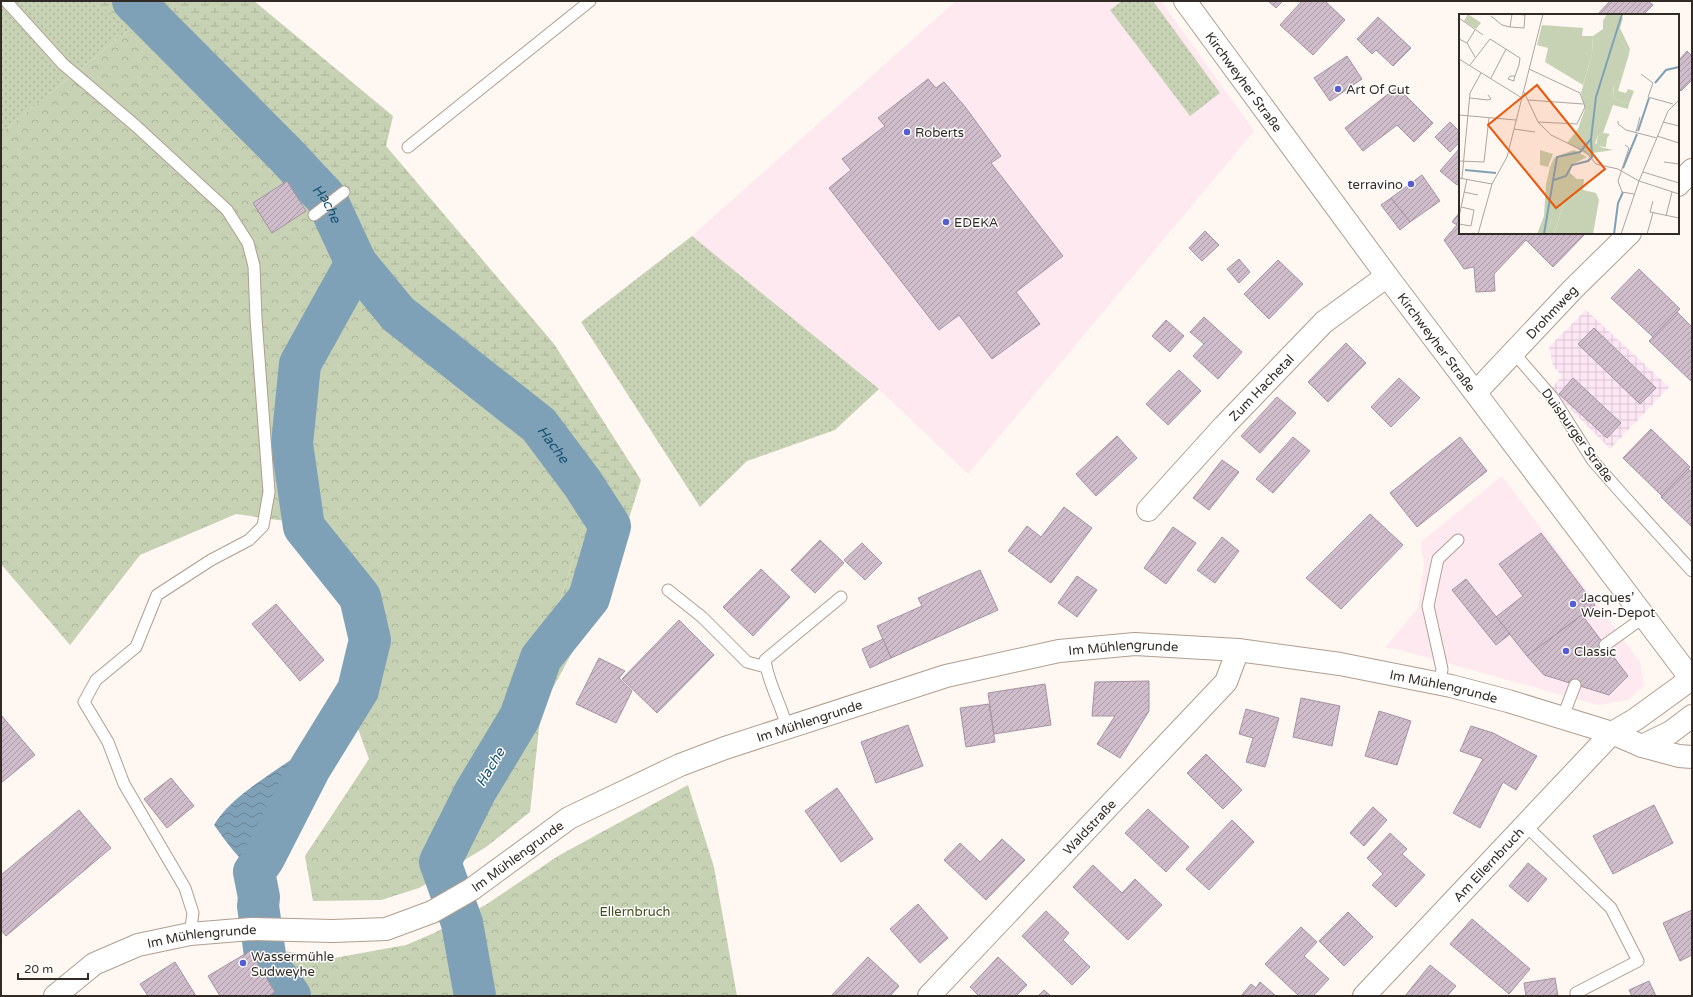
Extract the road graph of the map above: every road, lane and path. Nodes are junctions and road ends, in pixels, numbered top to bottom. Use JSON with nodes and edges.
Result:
{"nodes":[{"id":1,"x":6,"y":1,"type":"edge"},
{"id":2,"x":590,"y":1,"type":"edge"},
{"id":3,"x":1185,"y":1,"type":"edge"},
{"id":4,"x":408,"y":147,"type":"dead end"},
{"id":5,"x":1692,"y":170,"type":"edge"},
{"id":6,"x":1679,"y":184,"type":"edge"},
{"id":7,"x":344,"y":192,"type":"dead end"},
{"id":8,"x":314,"y":214,"type":"dead end"},
{"id":9,"x":1629,"y":234,"type":"edge"},
{"id":10,"x":1387,"y":276,"type":"junction"},
{"id":11,"x":1513,"y":352,"type":"junction"},
{"id":12,"x":1476,"y":392,"type":"junction"},
{"id":13,"x":1148,"y":510,"type":"dead end"},
{"id":14,"x":1458,"y":540,"type":"dead end"},
{"id":15,"x":1692,"y":571,"type":"edge"},
{"id":16,"x":668,"y":590,"type":"dead end"},
{"id":17,"x":841,"y":597,"type":"dead end"},
{"id":18,"x":1644,"y":617,"type":"junction"},
{"id":19,"x":1605,"y":645,"type":"dead end"},
{"id":20,"x":1238,"y":650,"type":"junction"},
{"id":21,"x":766,"y":666,"type":"junction"},
{"id":22,"x":1692,"y":679,"type":"edge"},
{"id":23,"x":1440,"y":684,"type":"junction"},
{"id":24,"x":1575,"y":685,"type":"dead end"},
{"id":25,"x":1692,"y":716,"type":"edge"},
{"id":26,"x":1562,"y":719,"type":"junction"},
{"id":27,"x":787,"y":727,"type":"junction"},
{"id":28,"x":1612,"y":733,"type":"junction"},
{"id":29,"x":1642,"y":746,"type":"junction"},
{"id":30,"x":1692,"y":757,"type":"edge"},
{"id":31,"x":1524,"y":825,"type":"junction"},
{"id":32,"x":190,"y":934,"type":"junction"},
{"id":33,"x":1576,"y":993,"type":"dead end"},
{"id":34,"x":55,"y":996,"type":"edge"},
{"id":35,"x":929,"y":996,"type":"edge"},
{"id":36,"x":1364,"y":996,"type":"edge"}],
"edges":[{"from":1,"to":32,"type":"lane"},
{"from":2,"to":4,"type":"lane"},
{"from":3,"to":10,"type":"main road","name":"Kirchweyher Straße"},
{"from":5,"to":6,"type":"main road"},
{"from":7,"to":8,"type":"lane"},
{"from":9,"to":11,"type":"main road","name":"Drohmweg"},
{"from":10,"to":12,"type":"main road","name":"Kirchweyher Straße"},
{"from":10,"to":13,"type":"main road","name":"Zum Hachetal"},
{"from":11,"to":12,"type":"main road","name":"Drohmweg"},
{"from":11,"to":15,"type":"lane","name":"Duisburger Straße"},
{"from":12,"to":18,"type":"main road","name":"Kirchweyher Straße"},
{"from":14,"to":23,"type":"lane"},
{"from":16,"to":21,"type":"lane"},
{"from":17,"to":21,"type":"lane"},
{"from":18,"to":19,"type":"lane"},
{"from":18,"to":22,"type":"main road","name":"Kirchweyher Straße"},
{"from":20,"to":23,"type":"main road","name":"Im Mühlengrunde"},
{"from":20,"to":27,"type":"main road","name":"Im Mühlengrunde"},
{"from":20,"to":35,"type":"main road","name":"Waldstraße"},
{"from":21,"to":27,"type":"lane"},
{"from":22,"to":28,"type":"main road"},
{"from":23,"to":26,"type":"main road","name":"Im Mühlengrunde"},
{"from":24,"to":26,"type":"lane"},
{"from":25,"to":29,"type":"main road"},
{"from":26,"to":28,"type":"main road","name":"Im Mühlengrunde"},
{"from":27,"to":32,"type":"main road","name":"Im Mühlengrunde"},
{"from":28,"to":29,"type":"main road","name":"Im Mühlengrunde"},
{"from":28,"to":31,"type":"main road","name":"Am Ellernbruch"},
{"from":29,"to":30,"type":"main road","name":"Im Mühlengrunde"},
{"from":31,"to":33,"type":"lane"},
{"from":31,"to":36,"type":"main road","name":"Am Ellernbruch"},
{"from":32,"to":34,"type":"main road","name":"Im Mühlengrunde"}]}
